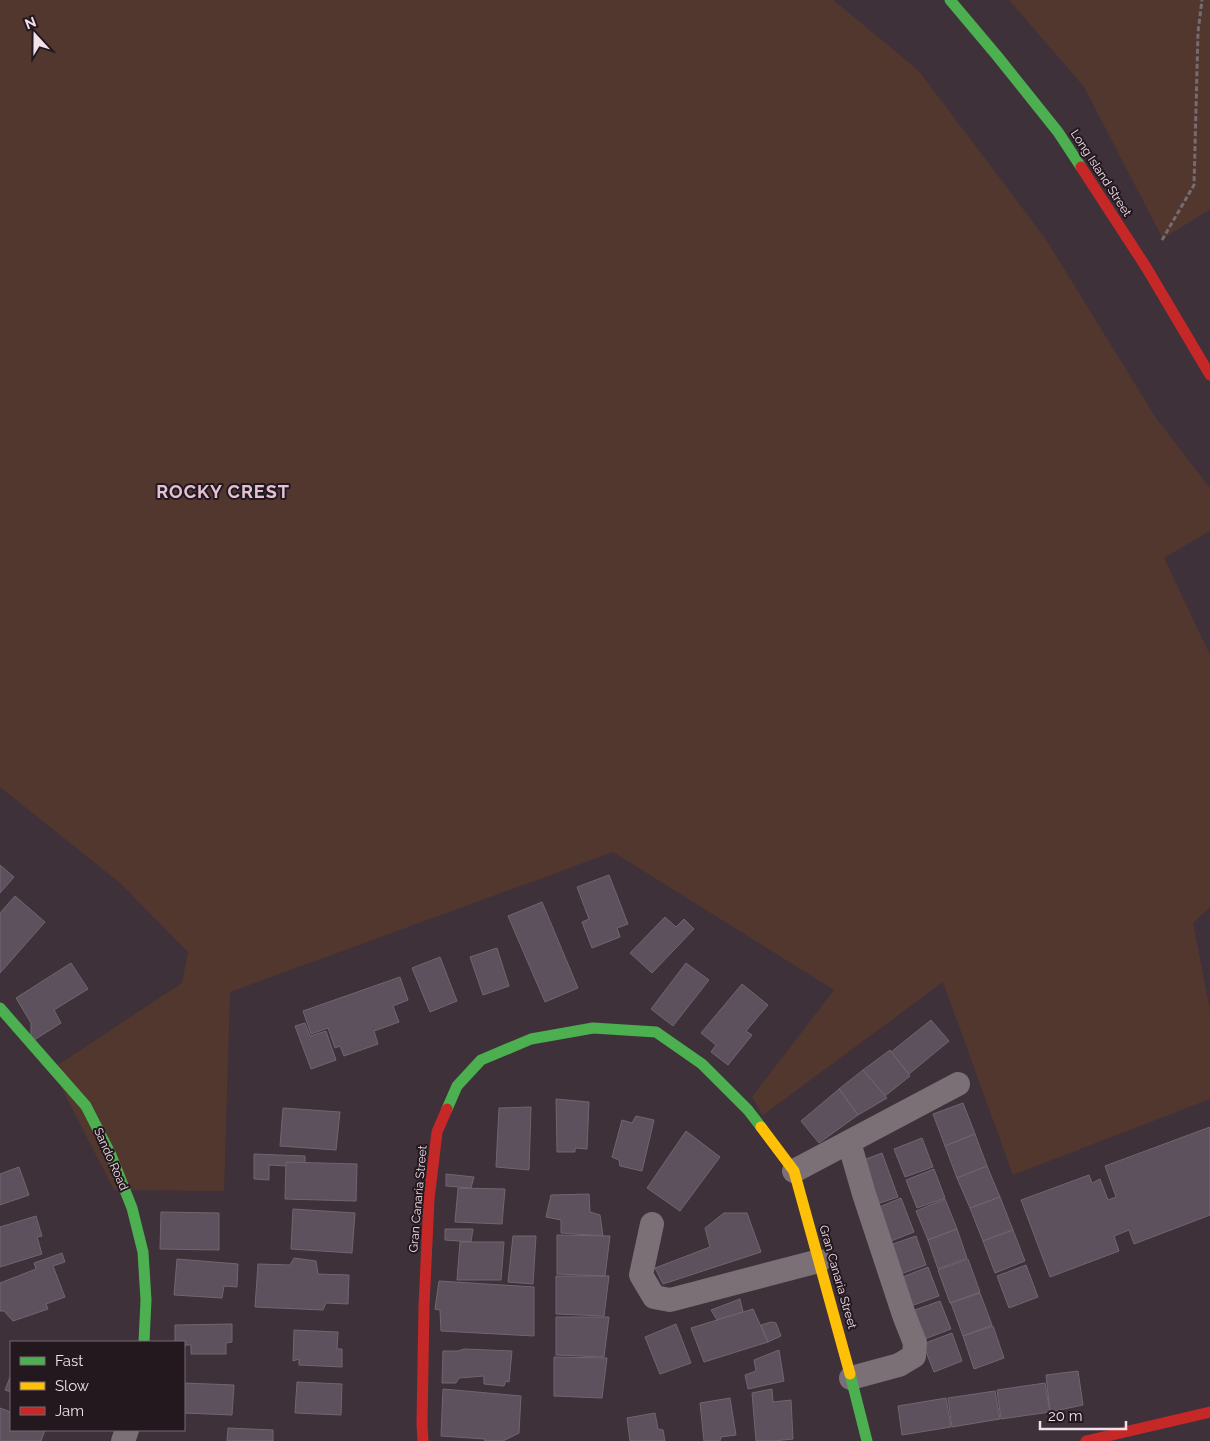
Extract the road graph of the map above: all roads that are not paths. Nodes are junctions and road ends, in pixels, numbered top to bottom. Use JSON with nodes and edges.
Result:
{"nodes":[{"id":1,"x":950,"y":0,"type":"edge"},
{"id":2,"x":1210,"y":375,"type":"edge"},
{"id":3,"x":0,"y":1008,"type":"edge"},
{"id":4,"x":958,"y":1084,"type":"dead end"},
{"id":5,"x":849,"y":1142,"type":"junction"},
{"id":6,"x":794,"y":1171,"type":"junction"},
{"id":7,"x":652,"y":1224,"type":"dead end"},
{"id":8,"x":819,"y":1261,"type":"junction"},
{"id":9,"x":144,"y":1341,"type":"edge"},
{"id":10,"x":852,"y":1378,"type":"junction"},
{"id":11,"x":1210,"y":1412,"type":"edge"},
{"id":12,"x":1148,"y":1434,"type":"edge"},
{"id":13,"x":423,"y":1441,"type":"edge"},
{"id":14,"x":867,"y":1441,"type":"edge"},
{"id":15,"x":1086,"y":1441,"type":"edge"}],
"edges":[{"from":1,"to":2,"type":"street","name":"Long Island Street"},
{"from":3,"to":9,"type":"street","name":"Sando Road"},
{"from":4,"to":5,"type":"street"},
{"from":5,"to":6,"type":"street"},
{"from":5,"to":10,"type":"street"},
{"from":6,"to":8,"type":"street","name":"Gran Canaria Street"},
{"from":6,"to":13,"type":"street","name":"Gran Canaria Street"},
{"from":7,"to":8,"type":"street"},
{"from":8,"to":10,"type":"street","name":"Gran Canaria Street"},
{"from":10,"to":14,"type":"street","name":"Gran Canaria Street"},
{"from":11,"to":12,"type":"street"},
{"from":12,"to":15,"type":"street"}]}
